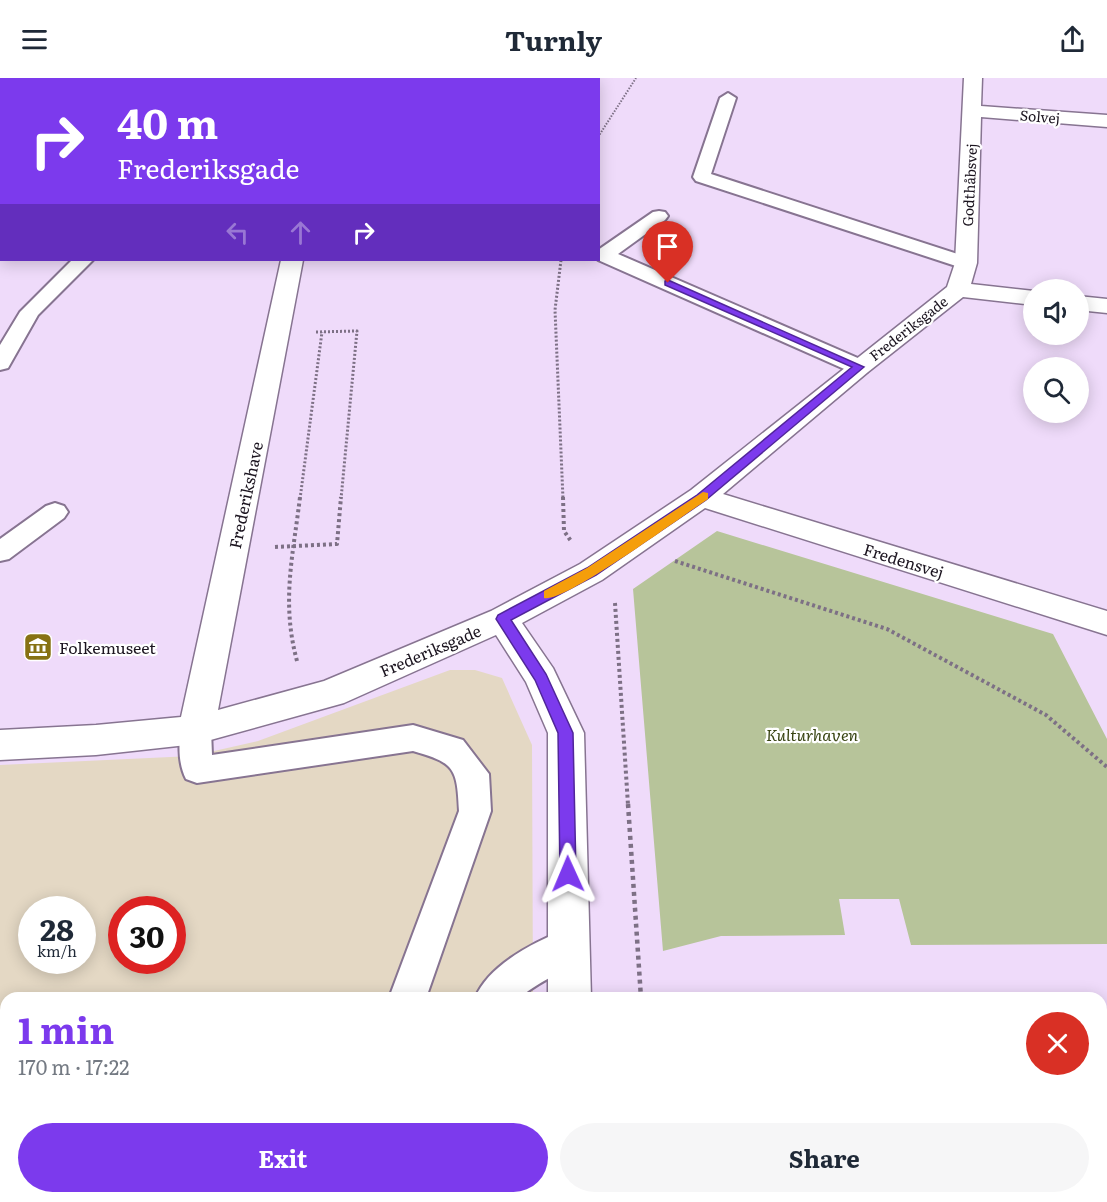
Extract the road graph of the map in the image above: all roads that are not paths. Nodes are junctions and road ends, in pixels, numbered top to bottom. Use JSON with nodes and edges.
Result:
{"nodes":[{"id":1,"x":973,"y":78,"type":"edge"},
{"id":2,"x":728,"y":98,"type":"dead end"},
{"id":3,"x":973,"y":111,"type":"junction"},
{"id":4,"x":1107,"y":121,"type":"edge"},
{"id":5,"x":659,"y":216,"type":"dead end"},
{"id":6,"x":81,"y":261,"type":"edge"},
{"id":7,"x":292,"y":261,"type":"edge"},
{"id":8,"x":966,"y":263,"type":"junction"},
{"id":9,"x":958,"y":290,"type":"junction"},
{"id":10,"x":1023,"y":297,"type":"edge"},
{"id":11,"x":1089,"y":304,"type":"edge"},
{"id":12,"x":1107,"y":306,"type":"edge"},
{"id":13,"x":0,"y":363,"type":"edge"},
{"id":14,"x":859,"y":367,"type":"junction"},
{"id":15,"x":701,"y":497,"type":"junction"},
{"id":16,"x":55,"y":512,"type":"dead end"},
{"id":17,"x":0,"y":552,"type":"edge"},
{"id":18,"x":502,"y":619,"type":"junction"},
{"id":19,"x":1107,"y":623,"type":"edge"},
{"id":20,"x":196,"y":730,"type":"junction"},
{"id":21,"x":0,"y":745,"type":"edge"},
{"id":22,"x":570,"y":945,"type":"junction"},
{"id":23,"x":409,"y":992,"type":"edge"},
{"id":24,"x":499,"y":992,"type":"edge"},
{"id":25,"x":570,"y":992,"type":"edge"}],
"edges":[{"from":1,"to":3,"type":"street","name":"Godthåbsvej"},
{"from":2,"to":8,"type":"lane"},
{"from":3,"to":4,"type":"street","name":"Solvej"},
{"from":3,"to":8,"type":"street","name":"Godthåbsvej"},
{"from":5,"to":14,"type":"lane","name":"Frederiksgade"},
{"from":6,"to":13,"type":"lane"},
{"from":7,"to":20,"type":"street","name":"Frederikshave"},
{"from":8,"to":9,"type":"street","name":"Godthåbsvej"},
{"from":9,"to":10,"type":"street"},
{"from":9,"to":14,"type":"street","name":"Frederiksgade"},
{"from":11,"to":12,"type":"street"},
{"from":14,"to":15,"type":"street","name":"Frederiksgade"},
{"from":15,"to":18,"type":"street","name":"Frederiksgade"},
{"from":15,"to":19,"type":"street","name":"Fredensvej"},
{"from":16,"to":17,"type":"lane"},
{"from":18,"to":20,"type":"street","name":"Frederiksgade"},
{"from":18,"to":22,"type":"street"},
{"from":20,"to":21,"type":"street","name":"Frederiksgade"},
{"from":20,"to":23,"type":"lane"},
{"from":22,"to":24,"type":"lane"},
{"from":22,"to":25,"type":"street"}]}
